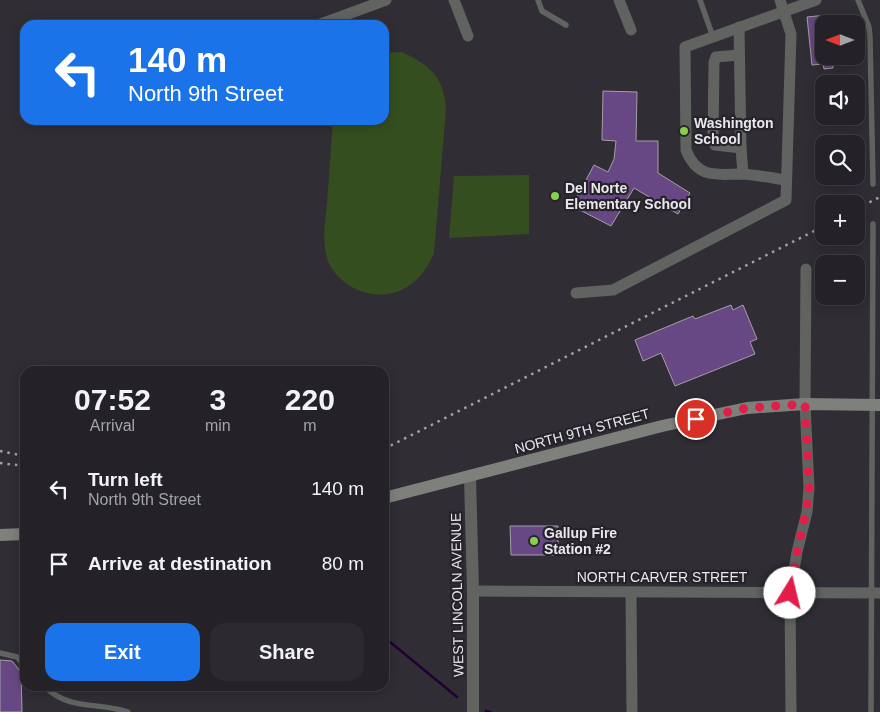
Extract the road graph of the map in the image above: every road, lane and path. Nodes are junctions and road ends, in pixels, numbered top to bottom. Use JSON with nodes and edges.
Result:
{"nodes":[{"id":1,"x":386,"y":0,"type":"edge"},
{"id":2,"x":454,"y":0,"type":"edge"},
{"id":3,"x":538,"y":0,"type":"edge"},
{"id":4,"x":619,"y":0,"type":"edge"},
{"id":5,"x":700,"y":0,"type":"edge"},
{"id":6,"x":816,"y":0,"type":"edge"},
{"id":7,"x":858,"y":0,"type":"edge"},
{"id":8,"x":782,"y":6,"type":"edge"},
{"id":9,"x":332,"y":20,"type":"edge"},
{"id":10,"x":566,"y":25,"type":"dead end"},
{"id":11,"x":739,"y":27,"type":"junction"},
{"id":12,"x":631,"y":30,"type":"dead end"},
{"id":13,"x":468,"y":36,"type":"dead end"},
{"id":14,"x":713,"y":37,"type":"junction"},
{"id":15,"x":739,"y":55,"type":"junction"},
{"id":16,"x":740,"y":148,"type":"junction"},
{"id":17,"x":743,"y":174,"type":"junction"},
{"id":18,"x":786,"y":180,"type":"junction"},
{"id":19,"x":873,"y":184,"type":"dead end"},
{"id":20,"x":873,"y":224,"type":"dead end"},
{"id":21,"x":806,"y":268,"type":"dead end"},
{"id":22,"x":576,"y":293,"type":"dead end"},
{"id":23,"x":805,"y":404,"type":"junction"},
{"id":24,"x":876,"y":405,"type":"edge"},
{"id":25,"x":470,"y":477,"type":"junction"},
{"id":26,"x":389,"y":497,"type":"edge"},
{"id":27,"x":20,"y":534,"type":"edge"},
{"id":28,"x":0,"y":535,"type":"edge"},
{"id":29,"x":473,"y":591,"type":"junction"},
{"id":30,"x":631,"y":592,"type":"junction"},
{"id":31,"x":790,"y":593,"type":"junction"},
{"id":32,"x":876,"y":593,"type":"edge"},
{"id":33,"x":0,"y":653,"type":"edge"},
{"id":34,"x":20,"y":660,"type":"edge"},
{"id":35,"x":49,"y":691,"type":"edge"},
{"id":36,"x":128,"y":712,"type":"edge"},
{"id":37,"x":473,"y":712,"type":"edge"},
{"id":38,"x":632,"y":712,"type":"edge"},
{"id":39,"x":791,"y":712,"type":"edge"},
{"id":40,"x":871,"y":712,"type":"edge"}],
"edges":[{"from":1,"to":9,"type":"street"},
{"from":2,"to":13,"type":"street"},
{"from":3,"to":10,"type":"lane"},
{"from":4,"to":12,"type":"street"},
{"from":5,"to":14,"type":"lane"},
{"from":6,"to":8,"type":"street"},
{"from":7,"to":19,"type":"lane"},
{"from":8,"to":11,"type":"street"},
{"from":8,"to":18,"type":"street"},
{"from":11,"to":14,"type":"street"},
{"from":11,"to":15,"type":"street"},
{"from":14,"to":17,"type":"street"},
{"from":15,"to":16,"type":"street"},
{"from":15,"to":16,"type":"street"},
{"from":16,"to":17,"type":"street"},
{"from":17,"to":18,"type":"street"},
{"from":18,"to":22,"type":"street"},
{"from":20,"to":24,"type":"lane"},
{"from":21,"to":23,"type":"street"},
{"from":23,"to":24,"type":"main road","name":"NORTH 9TH STREET"},
{"from":23,"to":25,"type":"main road","name":"NORTH 9TH STREET"},
{"from":23,"to":31,"type":"street"},
{"from":24,"to":32,"type":"lane"},
{"from":25,"to":26,"type":"main road","name":"NORTH 9TH STREET"},
{"from":25,"to":29,"type":"street","name":"WEST LINCOLN AVENUE"},
{"from":27,"to":28,"type":"main road"},
{"from":29,"to":30,"type":"street","name":"NORTH CARVER STREET"},
{"from":29,"to":37,"type":"street","name":"WEST LINCOLN AVENUE"},
{"from":30,"to":31,"type":"street","name":"NORTH CARVER STREET"},
{"from":30,"to":38,"type":"street"},
{"from":31,"to":32,"type":"street","name":"NORTH CARVER STREET"},
{"from":31,"to":39,"type":"street"},
{"from":32,"to":40,"type":"lane"},
{"from":33,"to":34,"type":"lane"},
{"from":35,"to":36,"type":"lane"}]}
